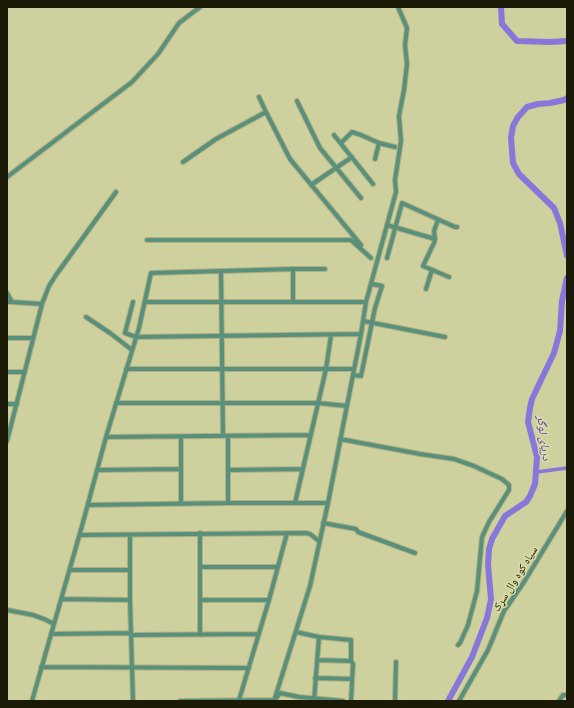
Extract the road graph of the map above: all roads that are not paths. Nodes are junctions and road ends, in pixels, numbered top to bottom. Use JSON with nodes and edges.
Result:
{"nodes":[{"id":1,"x":200,"y":7,"type":"edge"},
{"id":2,"x":398,"y":7,"type":"edge"},
{"id":3,"x":259,"y":97,"type":"dead end"},
{"id":4,"x":297,"y":101,"type":"dead end"},
{"id":5,"x":266,"y":112,"type":"junction"},
{"id":6,"x":334,"y":135,"type":"dead end"},
{"id":7,"x":341,"y":143,"type":"junction"},
{"id":8,"x":379,"y":144,"type":"junction"},
{"id":9,"x":395,"y":147,"type":"dead end"},
{"id":10,"x":352,"y":157,"type":"junction"},
{"id":11,"x":375,"y":159,"type":"dead end"},
{"id":12,"x":183,"y":162,"type":"dead end"},
{"id":13,"x":336,"y":168,"type":"junction"},
{"id":14,"x":7,"y":177,"type":"edge"},
{"id":15,"x":374,"y":184,"type":"dead end"},
{"id":16,"x":311,"y":185,"type":"junction"},
{"id":17,"x":116,"y":192,"type":"dead end"},
{"id":18,"x":361,"y":198,"type":"dead end"},
{"id":19,"x":438,"y":220,"type":"junction"},
{"id":20,"x":387,"y":224,"type":"junction"},
{"id":21,"x":395,"y":226,"type":"junction"},
{"id":22,"x":457,"y":227,"type":"dead end"},
{"id":23,"x":435,"y":239,"type":"junction"},
{"id":24,"x":148,"y":240,"type":"dead end"},
{"id":25,"x":371,"y":258,"type":"junction"},
{"id":26,"x":386,"y":258,"type":"dead end"},
{"id":27,"x":377,"y":263,"type":"junction"},
{"id":28,"x":293,"y":269,"type":"junction"},
{"id":29,"x":325,"y":269,"type":"dead end"},
{"id":30,"x":432,"y":270,"type":"junction"},
{"id":31,"x":221,"y":271,"type":"junction"},
{"id":32,"x":449,"y":277,"type":"dead end"},
{"id":33,"x":372,"y":284,"type":"junction"},
{"id":34,"x":426,"y":289,"type":"dead end"},
{"id":35,"x":7,"y":293,"type":"edge"},
{"id":36,"x":9,"y":302,"type":"edge"},
{"id":37,"x":133,"y":302,"type":"dead end"},
{"id":38,"x":146,"y":302,"type":"junction"},
{"id":39,"x":221,"y":302,"type":"junction"},
{"id":40,"x":293,"y":302,"type":"junction"},
{"id":41,"x":366,"y":302,"type":"junction"},
{"id":42,"x":42,"y":304,"type":"junction"},
{"id":43,"x":86,"y":317,"type":"dead end"},
{"id":44,"x":363,"y":321,"type":"junction"},
{"id":45,"x":372,"y":323,"type":"junction"},
{"id":46,"x":361,"y":334,"type":"junction"},
{"id":47,"x":331,"y":335,"type":"junction"},
{"id":48,"x":222,"y":336,"type":"junction"},
{"id":49,"x":136,"y":337,"type":"junction"},
{"id":50,"x":445,"y":337,"type":"dead end"},
{"id":51,"x":7,"y":338,"type":"edge"},
{"id":52,"x":34,"y":338,"type":"junction"},
{"id":53,"x":132,"y":350,"type":"junction"},
{"id":54,"x":126,"y":369,"type":"junction"},
{"id":55,"x":222,"y":369,"type":"junction"},
{"id":56,"x":326,"y":369,"type":"junction"},
{"id":57,"x":354,"y":369,"type":"junction"},
{"id":58,"x":7,"y":372,"type":"edge"},
{"id":59,"x":25,"y":372,"type":"junction"},
{"id":60,"x":353,"y":375,"type":"junction"},
{"id":61,"x":116,"y":403,"type":"junction"},
{"id":62,"x":222,"y":403,"type":"junction"},
{"id":63,"x":318,"y":403,"type":"junction"},
{"id":64,"x":7,"y":404,"type":"edge"},
{"id":65,"x":17,"y":404,"type":"junction"},
{"id":66,"x":347,"y":406,"type":"junction"},
{"id":67,"x":311,"y":435,"type":"junction"},
{"id":68,"x":223,"y":436,"type":"junction"},
{"id":69,"x":228,"y":436,"type":"junction"},
{"id":70,"x":106,"y":437,"type":"junction"},
{"id":71,"x":181,"y":437,"type":"junction"},
{"id":72,"x":7,"y":439,"type":"edge"},
{"id":73,"x":343,"y":440,"type":"junction"},
{"id":74,"x":181,"y":469,"type":"junction"},
{"id":75,"x":303,"y":469,"type":"junction"},
{"id":76,"x":97,"y":470,"type":"junction"},
{"id":77,"x":228,"y":470,"type":"junction"},
{"id":78,"x":181,"y":503,"type":"junction"},
{"id":79,"x":228,"y":503,"type":"junction"},
{"id":80,"x":295,"y":503,"type":"junction"},
{"id":81,"x":328,"y":503,"type":"junction"},
{"id":82,"x":88,"y":505,"type":"junction"},
{"id":83,"x":567,"y":511,"type":"edge"},
{"id":84,"x":324,"y":523,"type":"junction"},
{"id":85,"x":200,"y":533,"type":"junction"},
{"id":86,"x":287,"y":533,"type":"junction"},
{"id":87,"x":80,"y":535,"type":"junction"},
{"id":88,"x":130,"y":535,"type":"junction"},
{"id":89,"x":319,"y":541,"type":"junction"},
{"id":90,"x":415,"y":553,"type":"dead end"},
{"id":91,"x":200,"y":567,"type":"junction"},
{"id":92,"x":278,"y":567,"type":"junction"},
{"id":93,"x":70,"y":570,"type":"junction"},
{"id":94,"x":130,"y":570,"type":"junction"},
{"id":95,"x":61,"y":599,"type":"junction"},
{"id":96,"x":130,"y":600,"type":"junction"},
{"id":97,"x":200,"y":600,"type":"junction"},
{"id":98,"x":269,"y":600,"type":"junction"},
{"id":99,"x":7,"y":610,"type":"edge"},
{"id":100,"x":54,"y":624,"type":"junction"},
{"id":101,"x":296,"y":632,"type":"junction"},
{"id":102,"x":51,"y":634,"type":"junction"},
{"id":103,"x":131,"y":634,"type":"junction"},
{"id":104,"x":200,"y":634,"type":"junction"},
{"id":105,"x":259,"y":634,"type":"junction"},
{"id":106,"x":319,"y":638,"type":"junction"},
{"id":107,"x":458,"y":645,"type":"dead end"},
{"id":108,"x":317,"y":660,"type":"junction"},
{"id":109,"x":351,"y":661,"type":"junction"},
{"id":110,"x":396,"y":662,"type":"dead end"},
{"id":111,"x":41,"y":667,"type":"junction"},
{"id":112,"x":131,"y":668,"type":"junction"},
{"id":113,"x":249,"y":668,"type":"junction"},
{"id":114,"x":315,"y":678,"type":"junction"},
{"id":115,"x":352,"y":679,"type":"junction"},
{"id":116,"x":567,"y":695,"type":"edge"},
{"id":117,"x":239,"y":700,"type":"edge"},
{"id":118,"x":274,"y":700,"type":"edge"},
{"id":119,"x":314,"y":700,"type":"edge"},
{"id":120,"x":32,"y":701,"type":"edge"},
{"id":121,"x":133,"y":701,"type":"edge"},
{"id":122,"x":180,"y":701,"type":"edge"},
{"id":123,"x":225,"y":701,"type":"edge"},
{"id":124,"x":343,"y":701,"type":"edge"},
{"id":125,"x":351,"y":701,"type":"edge"},
{"id":126,"x":395,"y":701,"type":"edge"},
{"id":127,"x":460,"y":701,"type":"edge"},
{"id":128,"x":559,"y":701,"type":"edge"}],
"edges":[{"from":1,"to":14,"type":"street"},
{"from":2,"to":20,"type":"street"},
{"from":3,"to":5,"type":"street"},
{"from":4,"to":13,"type":"street"},
{"from":5,"to":12,"type":"street"},
{"from":5,"to":16,"type":"street"},
{"from":6,"to":7,"type":"street"},
{"from":7,"to":8,"type":"street"},
{"from":7,"to":10,"type":"street"},
{"from":8,"to":9,"type":"street"},
{"from":8,"to":11,"type":"street"},
{"from":10,"to":13,"type":"street"},
{"from":10,"to":15,"type":"street"},
{"from":13,"to":16,"type":"street"},
{"from":13,"to":18,"type":"street"},
{"from":16,"to":25,"type":"street"},
{"from":17,"to":42,"type":"street"},
{"from":19,"to":21,"type":"street"},
{"from":19,"to":22,"type":"street"},
{"from":19,"to":23,"type":"street"},
{"from":20,"to":21,"type":"street"},
{"from":20,"to":27,"type":"street"},
{"from":21,"to":23,"type":"street"},
{"from":21,"to":26,"type":"street"},
{"from":23,"to":30,"type":"street"},
{"from":24,"to":25,"type":"street"},
{"from":25,"to":27,"type":"street"},
{"from":27,"to":33,"type":"street"},
{"from":28,"to":29,"type":"street"},
{"from":28,"to":31,"type":"street"},
{"from":28,"to":40,"type":"street"},
{"from":30,"to":32,"type":"street"},
{"from":30,"to":34,"type":"street"},
{"from":31,"to":38,"type":"street"},
{"from":31,"to":39,"type":"street"},
{"from":33,"to":41,"type":"street"},
{"from":33,"to":45,"type":"street"},
{"from":35,"to":36,"type":"street"},
{"from":36,"to":42,"type":"street"},
{"from":37,"to":49,"type":"street"},
{"from":38,"to":39,"type":"street"},
{"from":38,"to":49,"type":"street"},
{"from":39,"to":40,"type":"street"},
{"from":39,"to":48,"type":"street"},
{"from":40,"to":41,"type":"street"},
{"from":41,"to":44,"type":"street"},
{"from":42,"to":52,"type":"street"},
{"from":43,"to":53,"type":"street"},
{"from":44,"to":45,"type":"street"},
{"from":44,"to":46,"type":"street"},
{"from":45,"to":50,"type":"street"},
{"from":45,"to":60,"type":"street"},
{"from":46,"to":47,"type":"street"},
{"from":46,"to":57,"type":"street"},
{"from":47,"to":48,"type":"street"},
{"from":47,"to":56,"type":"street"},
{"from":48,"to":49,"type":"street"},
{"from":48,"to":55,"type":"street"},
{"from":49,"to":53,"type":"street"},
{"from":51,"to":52,"type":"street"},
{"from":52,"to":59,"type":"street"},
{"from":53,"to":54,"type":"street"},
{"from":54,"to":55,"type":"street"},
{"from":54,"to":61,"type":"street"},
{"from":55,"to":56,"type":"street"},
{"from":55,"to":62,"type":"street"},
{"from":56,"to":57,"type":"street"},
{"from":56,"to":63,"type":"street"},
{"from":57,"to":60,"type":"street"},
{"from":58,"to":59,"type":"street"},
{"from":59,"to":65,"type":"street"},
{"from":60,"to":66,"type":"street"},
{"from":61,"to":62,"type":"street"},
{"from":61,"to":70,"type":"street"},
{"from":62,"to":63,"type":"street"},
{"from":62,"to":68,"type":"street"},
{"from":63,"to":66,"type":"street"},
{"from":63,"to":67,"type":"street"},
{"from":64,"to":65,"type":"street"},
{"from":65,"to":72,"type":"street"},
{"from":66,"to":73,"type":"street"},
{"from":67,"to":69,"type":"street"},
{"from":67,"to":75,"type":"street"},
{"from":68,"to":69,"type":"street"},
{"from":68,"to":71,"type":"street"},
{"from":69,"to":77,"type":"street"},
{"from":70,"to":71,"type":"street"},
{"from":70,"to":76,"type":"street"},
{"from":71,"to":74,"type":"street"},
{"from":73,"to":81,"type":"street"},
{"from":73,"to":107,"type":"street"},
{"from":74,"to":76,"type":"street"},
{"from":74,"to":78,"type":"street"},
{"from":75,"to":77,"type":"street"},
{"from":75,"to":80,"type":"street"},
{"from":76,"to":82,"type":"street"},
{"from":77,"to":79,"type":"street"},
{"from":78,"to":79,"type":"street"},
{"from":78,"to":82,"type":"street"},
{"from":79,"to":80,"type":"street"},
{"from":80,"to":81,"type":"street"},
{"from":81,"to":84,"type":"street"},
{"from":82,"to":87,"type":"street"},
{"from":83,"to":127,"type":"street","name":"سیاه کوه وال سړک"},
{"from":84,"to":89,"type":"street"},
{"from":84,"to":90,"type":"street"},
{"from":85,"to":86,"type":"street"},
{"from":85,"to":88,"type":"street"},
{"from":85,"to":91,"type":"street"},
{"from":86,"to":89,"type":"street"},
{"from":86,"to":92,"type":"street"},
{"from":87,"to":88,"type":"street"},
{"from":87,"to":93,"type":"street"},
{"from":88,"to":94,"type":"street"},
{"from":89,"to":101,"type":"street"},
{"from":91,"to":92,"type":"street"},
{"from":91,"to":97,"type":"street"},
{"from":92,"to":98,"type":"street"},
{"from":93,"to":94,"type":"street"},
{"from":93,"to":95,"type":"street"},
{"from":94,"to":96,"type":"street"},
{"from":95,"to":96,"type":"street"},
{"from":95,"to":100,"type":"street"},
{"from":96,"to":103,"type":"street"},
{"from":97,"to":98,"type":"street"},
{"from":97,"to":104,"type":"street"},
{"from":98,"to":105,"type":"street"},
{"from":99,"to":100,"type":"street"},
{"from":100,"to":102,"type":"street"},
{"from":101,"to":106,"type":"street"},
{"from":101,"to":118,"type":"street"},
{"from":102,"to":103,"type":"street"},
{"from":102,"to":111,"type":"street"},
{"from":103,"to":104,"type":"street"},
{"from":103,"to":112,"type":"street"},
{"from":104,"to":105,"type":"street"},
{"from":105,"to":113,"type":"street"},
{"from":106,"to":108,"type":"street"},
{"from":106,"to":109,"type":"street"},
{"from":108,"to":109,"type":"street"},
{"from":108,"to":114,"type":"street"},
{"from":109,"to":115,"type":"street"},
{"from":110,"to":126,"type":"street"},
{"from":111,"to":112,"type":"street"},
{"from":111,"to":120,"type":"street"},
{"from":112,"to":113,"type":"street"},
{"from":112,"to":121,"type":"street"},
{"from":113,"to":117,"type":"street"},
{"from":114,"to":115,"type":"street"},
{"from":114,"to":119,"type":"street"},
{"from":115,"to":125,"type":"street"},
{"from":116,"to":128,"type":"street"},
{"from":117,"to":118,"type":"street"},
{"from":117,"to":123,"type":"street"},
{"from":118,"to":119,"type":"street"},
{"from":119,"to":124,"type":"street"},
{"from":122,"to":123,"type":"street"}]}
